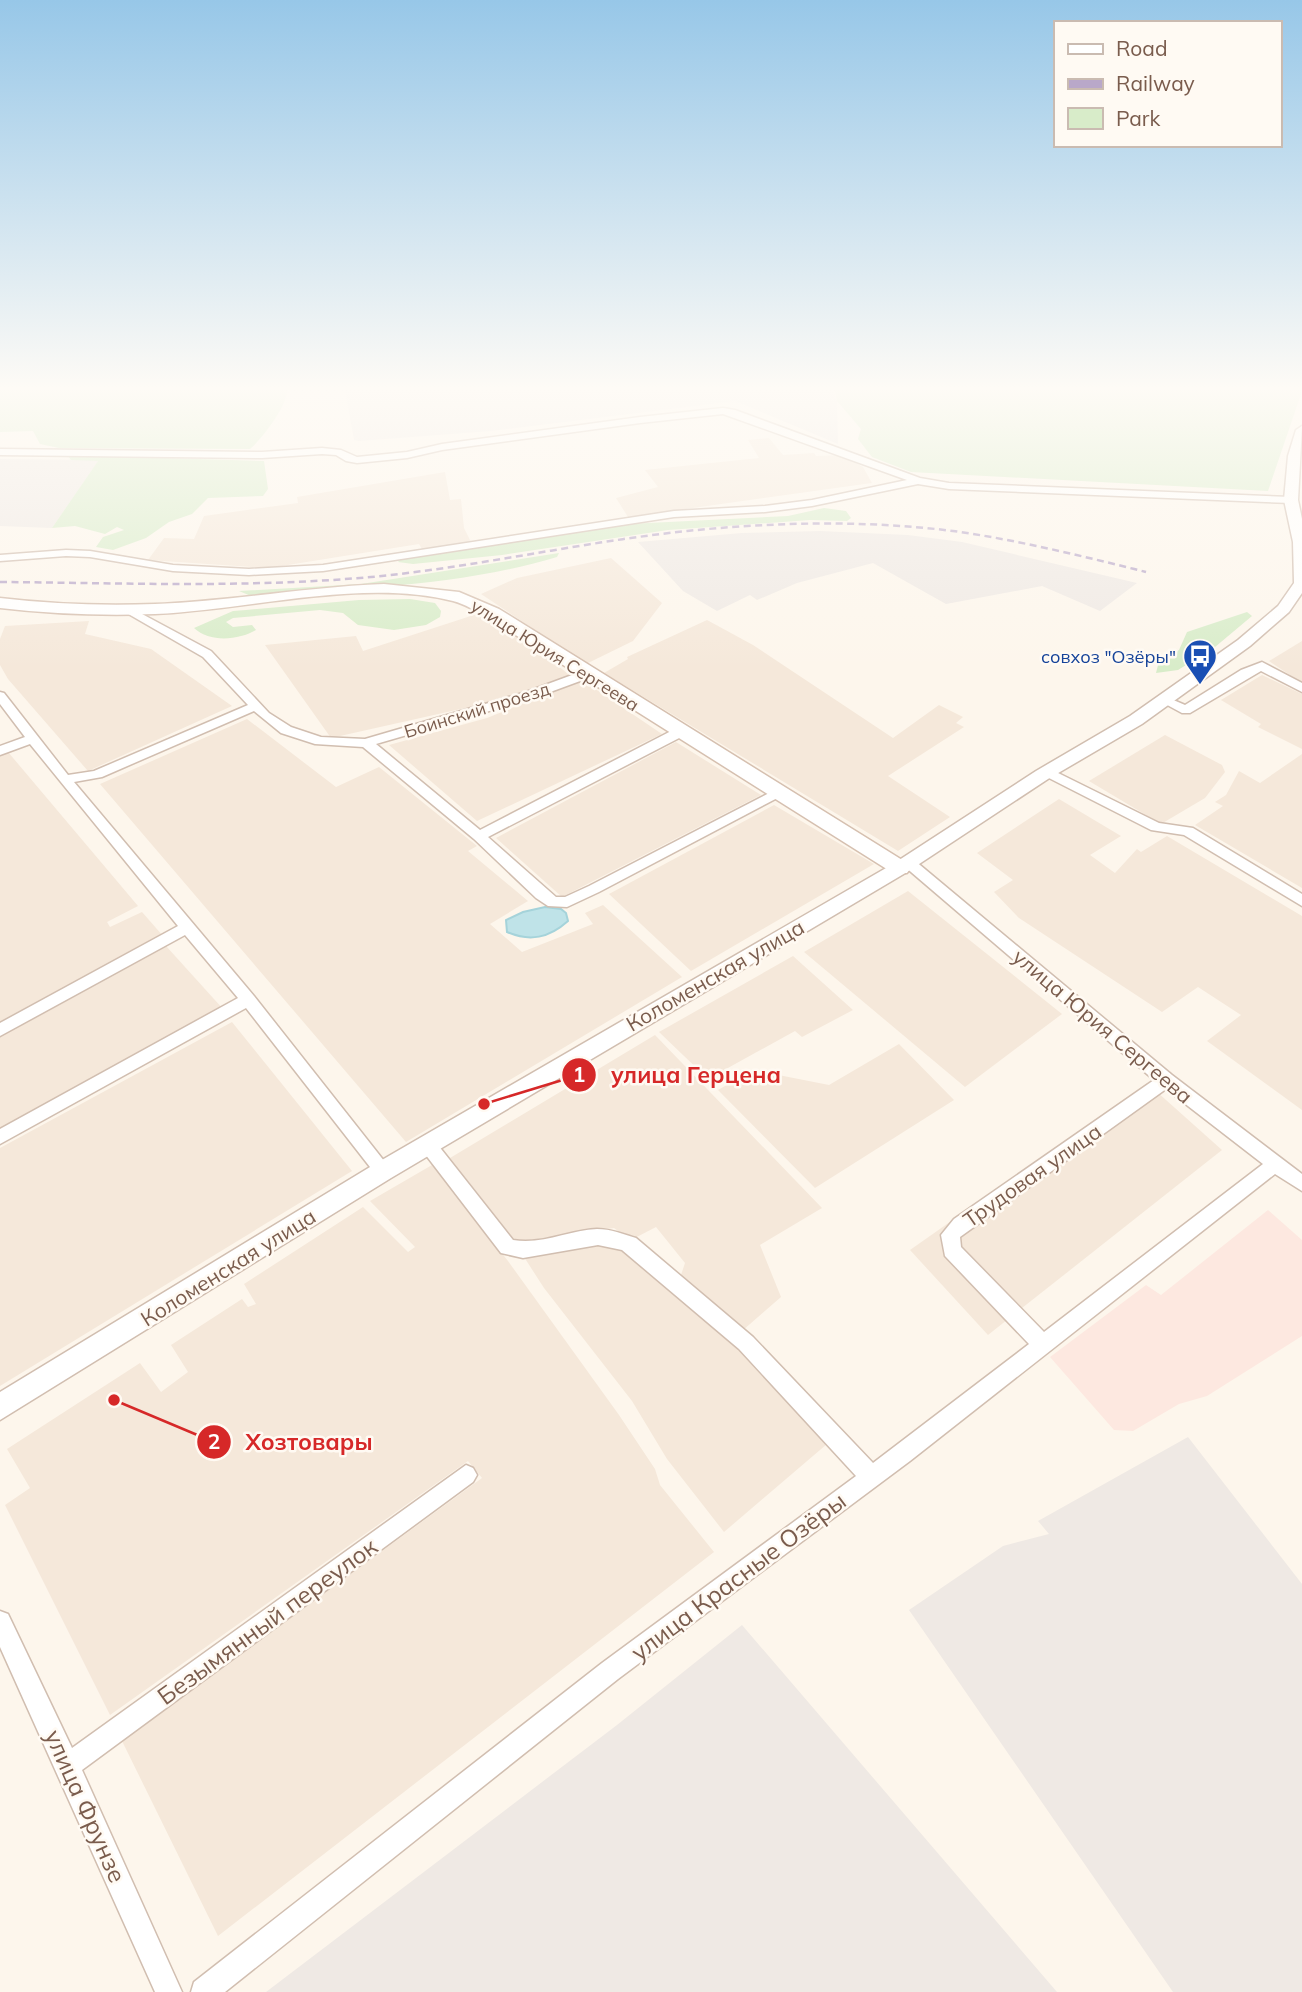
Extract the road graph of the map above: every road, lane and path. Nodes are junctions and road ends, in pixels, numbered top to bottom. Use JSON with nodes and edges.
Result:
{"nodes":[{"id":1,"x":909,"y":483,"type":"edge"},
{"id":2,"x":930,"y":483,"type":"edge"},
{"id":3,"x":1292,"y":483,"type":"edge"},
{"id":4,"x":1291,"y":500,"type":"junction"},
{"id":5,"x":1301,"y":542,"type":"edge"},
{"id":6,"x":0,"y":558,"type":"edge"},
{"id":7,"x":1302,"y":583,"type":"edge"},
{"id":8,"x":1,"y":606,"type":"edge"},
{"id":9,"x":130,"y":610,"type":"junction"},
{"id":10,"x":587,"y":674,"type":"junction"},
{"id":11,"x":1302,"y":688,"type":"edge"},
{"id":12,"x":0,"y":696,"type":"edge"},
{"id":13,"x":1164,"y":700,"type":"junction"},
{"id":14,"x":256,"y":706,"type":"junction"},
{"id":15,"x":680,"y":732,"type":"junction"},
{"id":16,"x":33,"y":738,"type":"junction"},
{"id":17,"x":366,"y":743,"type":"junction"},
{"id":18,"x":0,"y":751,"type":"edge"},
{"id":19,"x":1048,"y":772,"type":"junction"},
{"id":20,"x":65,"y":780,"type":"junction"},
{"id":21,"x":778,"y":794,"type":"junction"},
{"id":22,"x":479,"y":836,"type":"junction"},
{"id":23,"x":904,"y":865,"type":"junction"},
{"id":24,"x":1302,"y":901,"type":"edge"},
{"id":25,"x":187,"y":927,"type":"junction"},
{"id":26,"x":248,"y":1000,"type":"junction"},
{"id":27,"x":0,"y":1030,"type":"edge"},
{"id":28,"x":1166,"y":1080,"type":"junction"},
{"id":29,"x":0,"y":1137,"type":"edge"},
{"id":30,"x":428,"y":1146,"type":"junction"},
{"id":31,"x":1275,"y":1164,"type":"junction"},
{"id":32,"x":383,"y":1171,"type":"junction"},
{"id":33,"x":1302,"y":1184,"type":"edge"},
{"id":34,"x":1043,"y":1345,"type":"junction"},
{"id":35,"x":0,"y":1407,"type":"edge"},
{"id":36,"x":467,"y":1475,"type":"dead end"},
{"id":37,"x":872,"y":1476,"type":"junction"},
{"id":38,"x":0,"y":1622,"type":"edge"},
{"id":39,"x":68,"y":1766,"type":"junction"},
{"id":40,"x":169,"y":1992,"type":"edge"},
{"id":41,"x":205,"y":1992,"type":"edge"}],
"edges":[{"from":1,"to":6,"type":"street"},
{"from":2,"to":4,"type":"street"},
{"from":3,"to":4,"type":"street","name":"Коломенская улица"},
{"from":4,"to":5,"type":"street","name":"Коломенская улица"},
{"from":5,"to":7,"type":"street","name":"Коломенская улица"},
{"from":7,"to":13,"type":"street","name":"Коломенская улица"},
{"from":8,"to":9,"type":"main road","name":"улица Юрия Сергеева"},
{"from":9,"to":10,"type":"main road","name":"улица Юрия Сергеева"},
{"from":9,"to":14,"type":"street","name":"Боинский проезд"},
{"from":10,"to":15,"type":"main road","name":"улица Юрия Сергеева"},
{"from":10,"to":17,"type":"street","name":"Боинский проезд"},
{"from":11,"to":13,"type":"street"},
{"from":12,"to":16,"type":"street"},
{"from":13,"to":19,"type":"street","name":"Коломенская улица"},
{"from":14,"to":17,"type":"street","name":"Боинский проезд"},
{"from":14,"to":20,"type":"street"},
{"from":15,"to":21,"type":"main road","name":"улица Юрия Сергеева"},
{"from":15,"to":22,"type":"street"},
{"from":16,"to":18,"type":"street"},
{"from":16,"to":20,"type":"street"},
{"from":17,"to":22,"type":"street"},
{"from":19,"to":23,"type":"street","name":"Коломенская улица"},
{"from":19,"to":24,"type":"street"},
{"from":20,"to":25,"type":"street"},
{"from":21,"to":22,"type":"street"},
{"from":21,"to":23,"type":"main road","name":"улица Юрия Сергеева"},
{"from":23,"to":28,"type":"street","name":"улица Юрия Сергеева"},
{"from":23,"to":30,"type":"street","name":"Коломенская улица"},
{"from":25,"to":26,"type":"street"},
{"from":25,"to":27,"type":"street"},
{"from":26,"to":29,"type":"street"},
{"from":26,"to":32,"type":"street"},
{"from":28,"to":31,"type":"street","name":"улица Юрия Сергеева"},
{"from":28,"to":34,"type":"street","name":"Трудовая улица"},
{"from":30,"to":32,"type":"street","name":"Коломенская улица"},
{"from":30,"to":37,"type":"street"},
{"from":31,"to":33,"type":"street","name":"улица Юрия Сергеева"},
{"from":31,"to":34,"type":"street","name":"улица Красные Озёры"},
{"from":32,"to":35,"type":"street","name":"Коломенская улица"},
{"from":34,"to":37,"type":"street","name":"улица Красные Озёры"},
{"from":36,"to":39,"type":"street","name":"Безымянный переулок"},
{"from":37,"to":41,"type":"street","name":"улица Красные Озёры"},
{"from":38,"to":39,"type":"street","name":"улица Фрунзе"},
{"from":39,"to":40,"type":"street","name":"улица Фрунзе"}]}
